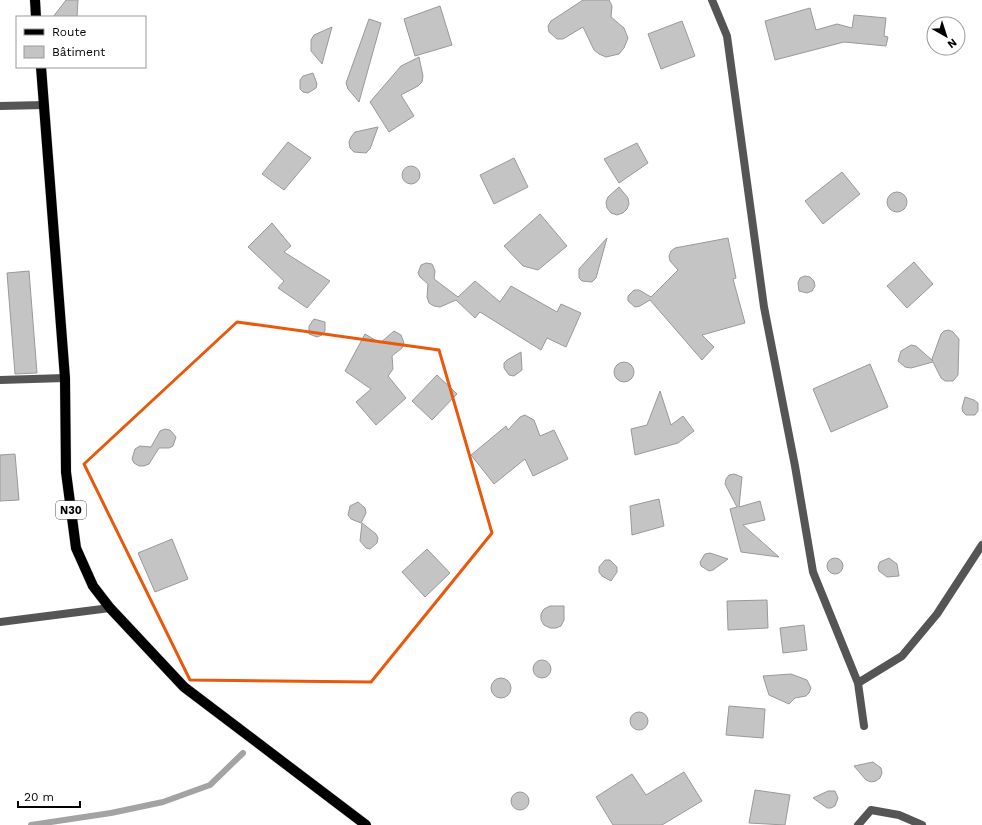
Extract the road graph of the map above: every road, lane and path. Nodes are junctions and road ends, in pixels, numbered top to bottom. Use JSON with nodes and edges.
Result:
{"nodes":[{"id":1,"x":35,"y":0,"type":"edge"},
{"id":2,"x":712,"y":0,"type":"edge"},
{"id":3,"x":36,"y":16,"type":"edge"},
{"id":4,"x":41,"y":68,"type":"edge"},
{"id":5,"x":44,"y":105,"type":"junction"},
{"id":6,"x":0,"y":106,"type":"edge"},
{"id":7,"x":65,"y":378,"type":"junction"},
{"id":8,"x":0,"y":380,"type":"edge"},
{"id":9,"x":982,"y":544,"type":"edge"},
{"id":10,"x":110,"y":608,"type":"junction"},
{"id":11,"x":0,"y":622,"type":"edge"},
{"id":12,"x":858,"y":683,"type":"junction"},
{"id":13,"x":864,"y":726,"type":"dead end"},
{"id":14,"x":366,"y":825,"type":"edge"},
{"id":15,"x":858,"y":825,"type":"edge"},
{"id":16,"x":922,"y":825,"type":"edge"}],
"edges":[{"from":1,"to":3,"type":"main road"},
{"from":2,"to":12,"type":"street"},
{"from":4,"to":5,"type":"main road","number":"N30"},
{"from":5,"to":6,"type":"street"},
{"from":5,"to":7,"type":"main road","number":"N30"},
{"from":7,"to":8,"type":"street"},
{"from":7,"to":10,"type":"main road","number":"N30"},
{"from":9,"to":12,"type":"street"},
{"from":10,"to":11,"type":"street"},
{"from":10,"to":14,"type":"main road","number":"N30"},
{"from":12,"to":13,"type":"street"},
{"from":15,"to":16,"type":"street"}]}
